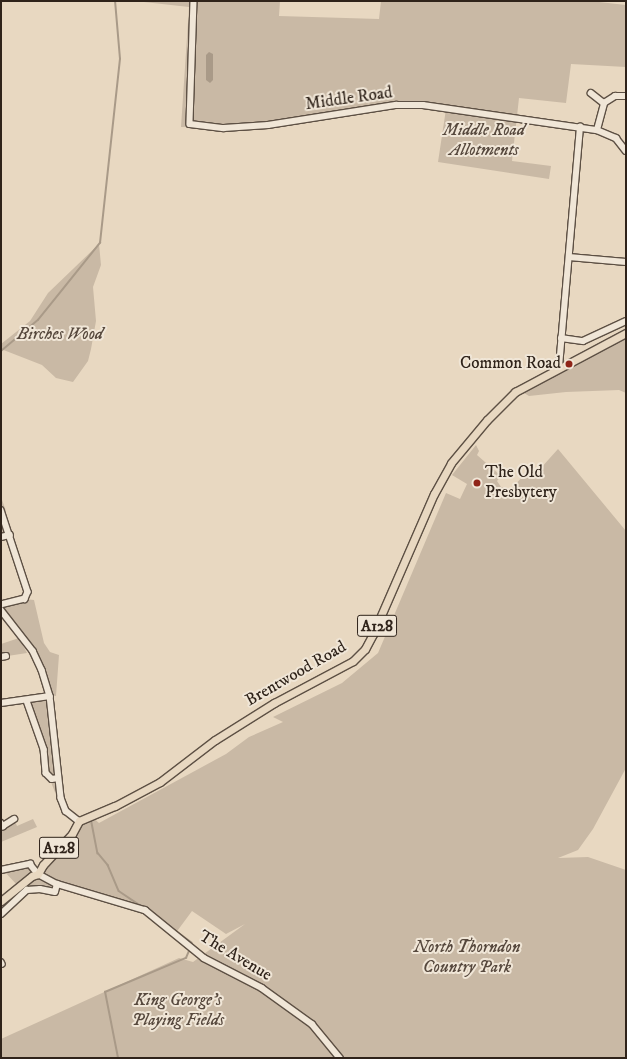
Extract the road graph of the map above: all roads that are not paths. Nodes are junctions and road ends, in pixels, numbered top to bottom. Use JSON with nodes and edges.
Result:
{"nodes":[{"id":1,"x":194,"y":1,"type":"edge"},
{"id":2,"x":591,"y":93,"type":"dead end"},
{"id":3,"x":626,"y":96,"type":"edge"},
{"id":4,"x":604,"y":103,"type":"junction"},
{"id":5,"x":580,"y":127,"type":"junction"},
{"id":6,"x":597,"y":130,"type":"junction"},
{"id":7,"x":626,"y":151,"type":"edge"},
{"id":8,"x":569,"y":257,"type":"junction"},
{"id":9,"x":626,"y":262,"type":"edge"},
{"id":10,"x":626,"y":321,"type":"edge"},
{"id":11,"x":626,"y":333,"type":"edge"},
{"id":12,"x":562,"y":338,"type":"junction"},
{"id":13,"x":560,"y":367,"type":"junction"},
{"id":14,"x":1,"y":510,"type":"edge"},
{"id":15,"x":10,"y":535,"type":"junction"},
{"id":16,"x":1,"y":537,"type":"edge"},
{"id":17,"x":1,"y":605,"type":"edge"},
{"id":18,"x":1,"y":610,"type":"edge"},
{"id":19,"x":50,"y":696,"type":"junction"},
{"id":20,"x":27,"y":701,"type":"junction"},
{"id":21,"x":1,"y":703,"type":"edge"},
{"id":22,"x":58,"y":778,"type":"junction"},
{"id":23,"x":14,"y":819,"type":"dead end"},
{"id":24,"x":79,"y":821,"type":"junction"},
{"id":25,"x":1,"y":822,"type":"edge"},
{"id":26,"x":1,"y":870,"type":"edge"},
{"id":27,"x":38,"y":874,"type":"junction"},
{"id":28,"x":57,"y":884,"type":"junction"},
{"id":29,"x":1,"y":901,"type":"edge"},
{"id":30,"x":1,"y":914,"type":"edge"},
{"id":31,"x":340,"y":1058,"type":"edge"}],
"edges":[{"from":1,"to":5,"type":"street","name":"Middle Road"},
{"from":2,"to":4,"type":"street"},
{"from":3,"to":4,"type":"street"},
{"from":4,"to":6,"type":"street"},
{"from":5,"to":6,"type":"street","name":"Middle Road"},
{"from":5,"to":8,"type":"street"},
{"from":6,"to":7,"type":"street","name":"Middle Road"},
{"from":8,"to":9,"type":"street"},
{"from":8,"to":12,"type":"street"},
{"from":10,"to":12,"type":"street"},
{"from":11,"to":13,"type":"main road","name":"Brentwood Road","number":"A128"},
{"from":12,"to":13,"type":"street"},
{"from":13,"to":24,"type":"main road","name":"Brentwood Road","number":"A128"},
{"from":14,"to":15,"type":"street"},
{"from":15,"to":16,"type":"street"},
{"from":15,"to":17,"type":"street"},
{"from":18,"to":19,"type":"street"},
{"from":19,"to":20,"type":"street"},
{"from":19,"to":22,"type":"street"},
{"from":20,"to":21,"type":"street"},
{"from":20,"to":22,"type":"street"},
{"from":22,"to":24,"type":"street"},
{"from":23,"to":25,"type":"street"},
{"from":24,"to":27,"type":"main road","number":"A128"},
{"from":26,"to":27,"type":"street","name":"The Avenue"},
{"from":27,"to":28,"type":"street","name":"The Avenue"},
{"from":27,"to":29,"type":"main road","number":"A128"},
{"from":28,"to":30,"type":"street"},
{"from":28,"to":31,"type":"street","name":"The Avenue"}]}
